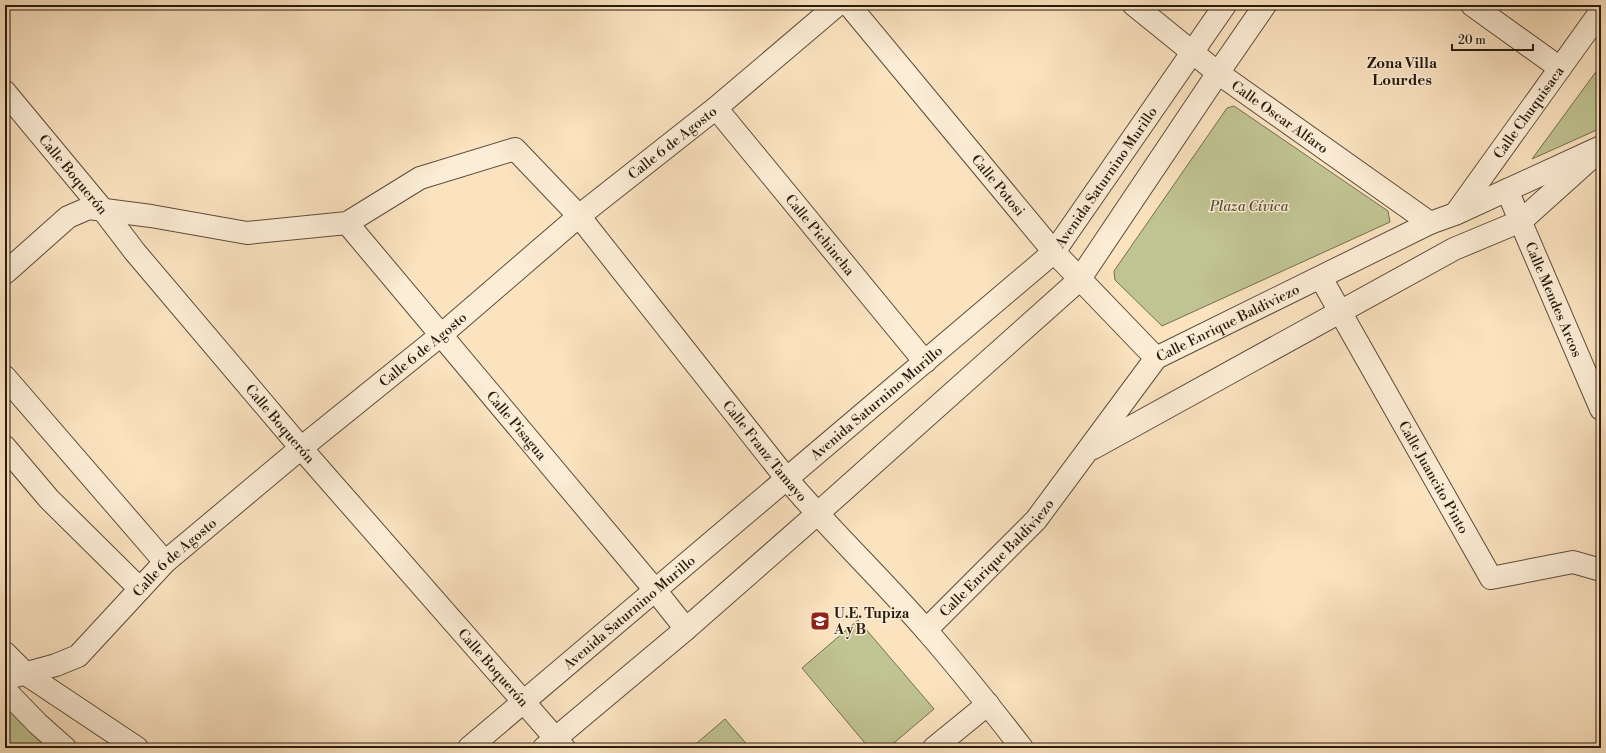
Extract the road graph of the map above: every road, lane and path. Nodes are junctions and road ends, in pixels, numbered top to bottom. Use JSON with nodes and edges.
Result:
{"nodes":[{"id":1,"x":837,"y":5,"type":"edge"},
{"id":2,"x":849,"y":5,"type":"edge"},
{"id":3,"x":1134,"y":5,"type":"edge"},
{"id":4,"x":1225,"y":5,"type":"edge"},
{"id":5,"x":1265,"y":5,"type":"edge"},
{"id":6,"x":1472,"y":5,"type":"edge"},
{"id":7,"x":1601,"y":11,"type":"edge"},
{"id":8,"x":1193,"y":52,"type":"junction"},
{"id":9,"x":1560,"y":68,"type":"junction"},
{"id":10,"x":1218,"y":73,"type":"junction"},
{"id":11,"x":5,"y":92,"type":"edge"},
{"id":12,"x":716,"y":108,"type":"junction"},
{"id":13,"x":1601,"y":148,"type":"edge"},
{"id":14,"x":1507,"y":190,"type":"junction"},
{"id":15,"x":103,"y":210,"type":"junction"},
{"id":16,"x":1455,"y":214,"type":"junction"},
{"id":17,"x":578,"y":216,"type":"junction"},
{"id":18,"x":1521,"y":221,"type":"junction"},
{"id":19,"x":347,"y":223,"type":"junction"},
{"id":20,"x":1430,"y":223,"type":"junction"},
{"id":21,"x":1054,"y":252,"type":"junction"},
{"id":22,"x":5,"y":273,"type":"edge"},
{"id":23,"x":1321,"y":278,"type":"junction"},
{"id":24,"x":1079,"y":280,"type":"junction"},
{"id":25,"x":1341,"y":312,"type":"junction"},
{"id":26,"x":441,"y":335,"type":"junction"},
{"id":27,"x":1156,"y":358,"type":"junction"},
{"id":28,"x":925,"y":362,"type":"junction"},
{"id":29,"x":5,"y":377,"type":"edge"},
{"id":30,"x":1601,"y":409,"type":"edge"},
{"id":31,"x":5,"y":447,"type":"edge"},
{"id":32,"x":301,"y":448,"type":"junction"},
{"id":33,"x":1087,"y":451,"type":"junction"},
{"id":34,"x":786,"y":478,"type":"junction"},
{"id":35,"x":817,"y":514,"type":"junction"},
{"id":36,"x":165,"y":562,"type":"junction"},
{"id":37,"x":1601,"y":570,"type":"edge"},
{"id":38,"x":140,"y":589,"type":"junction"},
{"id":39,"x":656,"y":590,"type":"junction"},
{"id":40,"x":686,"y":629,"type":"junction"},
{"id":41,"x":926,"y":630,"type":"junction"},
{"id":42,"x":5,"y":652,"type":"edge"},
{"id":43,"x":26,"y":674,"type":"junction"},
{"id":44,"x":5,"y":679,"type":"edge"},
{"id":45,"x":5,"y":690,"type":"edge"},
{"id":46,"x":524,"y":702,"type":"junction"},
{"id":47,"x":988,"y":704,"type":"junction"},
{"id":48,"x":555,"y":745,"type":"edge"},
{"id":49,"x":65,"y":748,"type":"edge"},
{"id":50,"x":137,"y":748,"type":"edge"},
{"id":51,"x":469,"y":748,"type":"edge"},
{"id":52,"x":934,"y":748,"type":"edge"},
{"id":53,"x":1022,"y":748,"type":"edge"}],
"edges":[{"from":1,"to":12,"type":"street","name":"Calle 6 de Agosto"},
{"from":2,"to":21,"type":"street","name":"Calle Potosi"},
{"from":3,"to":8,"type":"street","name":"Calle Oscar Alfaro"},
{"from":4,"to":8,"type":"street","name":"Avenida Saturnino Murillo"},
{"from":5,"to":10,"type":"street"},
{"from":6,"to":9,"type":"street"},
{"from":7,"to":9,"type":"street","name":"Calle Chuquisaca"},
{"from":8,"to":10,"type":"street","name":"Calle Oscar Alfaro"},
{"from":8,"to":21,"type":"street","name":"Avenida Saturnino Murillo"},
{"from":9,"to":16,"type":"street","name":"Calle Chuquisaca"},
{"from":10,"to":20,"type":"street","name":"Calle Oscar Alfaro"},
{"from":10,"to":24,"type":"street"},
{"from":11,"to":15,"type":"street","name":"Calle Boquerón"},
{"from":12,"to":17,"type":"street","name":"Calle 6 de Agosto"},
{"from":12,"to":28,"type":"street","name":"Calle Pichincha"},
{"from":13,"to":14,"type":"street","name":"Calle Enrique Baldiviezo"},
{"from":13,"to":18,"type":"street"},
{"from":14,"to":16,"type":"street","name":"Calle Enrique Baldiviezo"},
{"from":14,"to":18,"type":"street","name":"Calle Mendes Arcos"},
{"from":15,"to":19,"type":"street"},
{"from":15,"to":22,"type":"street"},
{"from":15,"to":32,"type":"street","name":"Calle Boquerón"},
{"from":16,"to":20,"type":"street","name":"Calle Enrique Baldiviezo"},
{"from":17,"to":19,"type":"street","name":"Calle Franz Tamayo"},
{"from":17,"to":26,"type":"street","name":"Calle 6 de Agosto"},
{"from":17,"to":34,"type":"street","name":"Calle Franz Tamayo"},
{"from":18,"to":25,"type":"street"},
{"from":18,"to":30,"type":"street","name":"Calle Mendes Arcos"},
{"from":19,"to":26,"type":"street","name":"Calle Pisagua"},
{"from":20,"to":23,"type":"street","name":"Calle Enrique Baldiviezo"},
{"from":21,"to":24,"type":"street","name":"Calle Potosi"},
{"from":21,"to":28,"type":"street","name":"Avenida Saturnino Murillo"},
{"from":23,"to":25,"type":"street","name":"Calle Juancito Pinto"},
{"from":23,"to":27,"type":"street","name":"Calle Enrique Baldiviezo"},
{"from":24,"to":27,"type":"street","name":"Calle Potosi"},
{"from":24,"to":35,"type":"street"},
{"from":25,"to":33,"type":"street"},
{"from":25,"to":37,"type":"street","name":"Calle Juancito Pinto"},
{"from":26,"to":32,"type":"street","name":"Calle 6 de Agosto"},
{"from":26,"to":39,"type":"street","name":"Calle Pisagua"},
{"from":27,"to":33,"type":"street","name":"Calle Enrique Baldiviezo"},
{"from":28,"to":34,"type":"street","name":"Avenida Saturnino Murillo"},
{"from":29,"to":36,"type":"street"},
{"from":31,"to":38,"type":"street"},
{"from":32,"to":36,"type":"street","name":"Calle 6 de Agosto"},
{"from":32,"to":46,"type":"street","name":"Calle Boquerón"},
{"from":33,"to":41,"type":"street","name":"Calle Enrique Baldiviezo"},
{"from":34,"to":35,"type":"street","name":"Calle Franz Tamayo"},
{"from":34,"to":39,"type":"street","name":"Avenida Saturnino Murillo"},
{"from":35,"to":40,"type":"street"},
{"from":35,"to":41,"type":"street","name":"Calle Franz Tamayo"},
{"from":36,"to":38,"type":"street","name":"Calle 6 de Agosto"},
{"from":38,"to":43,"type":"street","name":"Calle 6 de Agosto"},
{"from":39,"to":40,"type":"street","name":"Calle Pisagua"},
{"from":39,"to":46,"type":"street","name":"Avenida Saturnino Murillo"},
{"from":40,"to":48,"type":"street"},
{"from":41,"to":47,"type":"street","name":"Calle Franz Tamayo"},
{"from":42,"to":43,"type":"street"},
{"from":43,"to":44,"type":"street","name":"Calle 6 de Agosto"},
{"from":43,"to":50,"type":"street"},
{"from":45,"to":49,"type":"street"},
{"from":46,"to":48,"type":"street","name":"Calle Boquerón"},
{"from":46,"to":51,"type":"street","name":"Avenida Saturnino Murillo"},
{"from":47,"to":52,"type":"street"},
{"from":47,"to":53,"type":"street","name":"Calle Franz Tamayo"}]}
